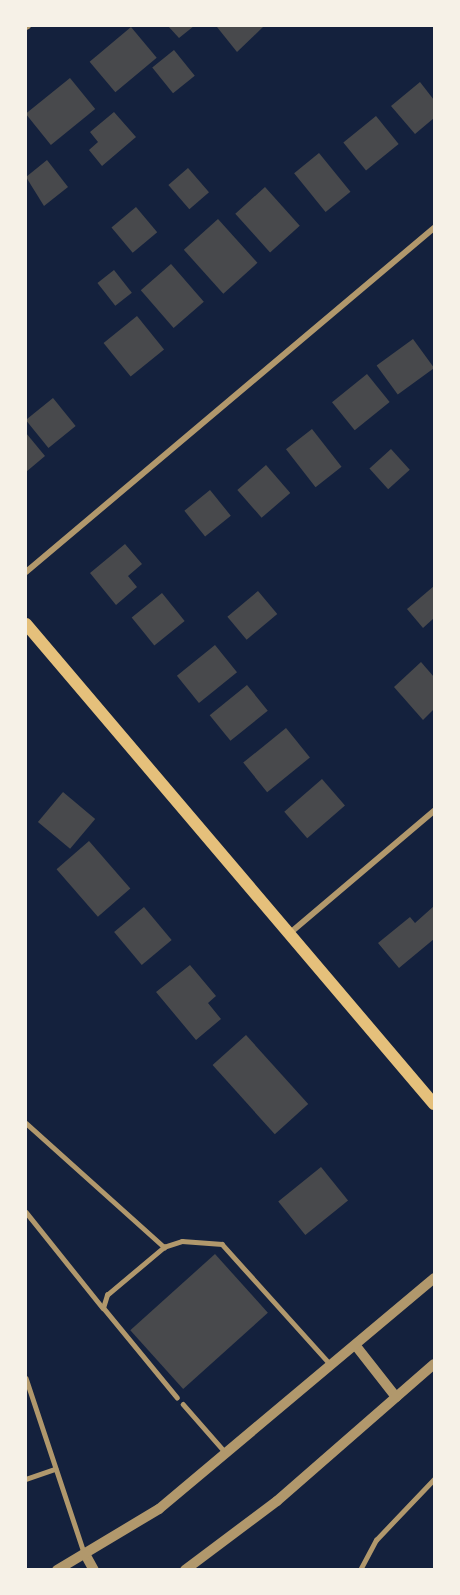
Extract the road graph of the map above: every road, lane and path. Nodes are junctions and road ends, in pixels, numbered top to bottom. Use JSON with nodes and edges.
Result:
{"nodes":[{"id":1,"x":435,"y":228,"type":"edge"},
{"id":2,"x":26,"y":572,"type":"edge"},
{"id":3,"x":26,"y":624,"type":"edge"},
{"id":4,"x":435,"y":811,"type":"edge"},
{"id":5,"x":290,"y":933,"type":"junction"},
{"id":6,"x":435,"y":1104,"type":"edge"},
{"id":7,"x":26,"y":1122,"type":"edge"},
{"id":8,"x":26,"y":1212,"type":"edge"},
{"id":9,"x":164,"y":1247,"type":"junction"},
{"id":10,"x":435,"y":1278,"type":"edge"},
{"id":11,"x":103,"y":1308,"type":"junction"},
{"id":12,"x":356,"y":1346,"type":"junction"},
{"id":13,"x":435,"y":1364,"type":"edge"},
{"id":14,"x":332,"y":1366,"type":"junction"},
{"id":15,"x":26,"y":1378,"type":"edge"},
{"id":16,"x":396,"y":1397,"type":"junction"},
{"id":17,"x":177,"y":1398,"type":"dead end"},
{"id":18,"x":183,"y":1404,"type":"dead end"},
{"id":19,"x":227,"y":1454,"type":"junction"},
{"id":20,"x":55,"y":1468,"type":"junction"},
{"id":21,"x":26,"y":1479,"type":"edge"},
{"id":22,"x":435,"y":1479,"type":"edge"},
{"id":23,"x":85,"y":1554,"type":"junction"},
{"id":24,"x":57,"y":1569,"type":"edge"},
{"id":25,"x":94,"y":1569,"type":"edge"},
{"id":26,"x":185,"y":1569,"type":"edge"},
{"id":27,"x":360,"y":1569,"type":"edge"}],
"edges":[{"from":1,"to":2,"type":"street"},
{"from":3,"to":5,"type":"main road"},
{"from":4,"to":5,"type":"street"},
{"from":5,"to":6,"type":"main road"},
{"from":7,"to":9,"type":"lane"},
{"from":8,"to":11,"type":"lane"},
{"from":9,"to":11,"type":"lane"},
{"from":9,"to":14,"type":"lane"},
{"from":10,"to":12,"type":"street"},
{"from":11,"to":17,"type":"lane"},
{"from":12,"to":14,"type":"street"},
{"from":12,"to":16,"type":"street"},
{"from":13,"to":16,"type":"street"},
{"from":14,"to":19,"type":"street"},
{"from":15,"to":20,"type":"lane"},
{"from":16,"to":26,"type":"street"},
{"from":18,"to":19,"type":"lane"},
{"from":19,"to":23,"type":"street"},
{"from":20,"to":21,"type":"lane"},
{"from":20,"to":23,"type":"lane"},
{"from":22,"to":27,"type":"lane"},
{"from":23,"to":24,"type":"street"},
{"from":23,"to":25,"type":"street"}]}
